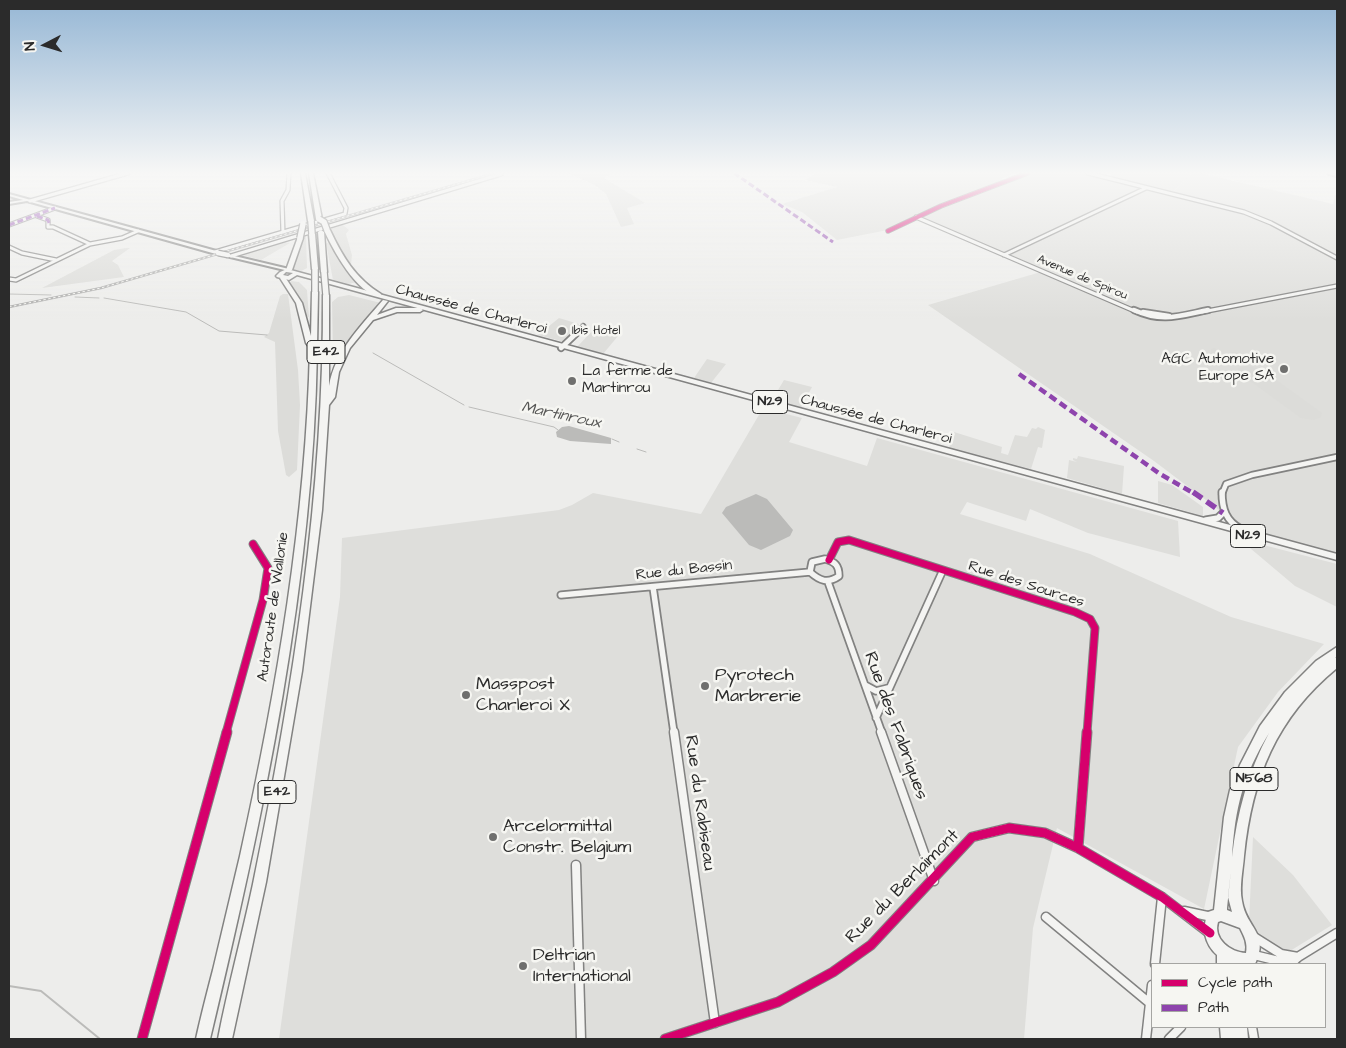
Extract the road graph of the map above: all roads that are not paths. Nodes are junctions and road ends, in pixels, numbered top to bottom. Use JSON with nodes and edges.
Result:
{"nodes":[{"id":1,"x":49,"y":222,"type":"edge"},
{"id":2,"x":105,"y":222,"type":"edge"},
{"id":3,"x":283,"y":222,"type":"edge"},
{"id":4,"x":303,"y":222,"type":"edge"},
{"id":5,"x":311,"y":222,"type":"edge"},
{"id":6,"x":319,"y":222,"type":"edge"},
{"id":7,"x":320,"y":222,"type":"edge"},
{"id":8,"x":342,"y":222,"type":"edge"},
{"id":9,"x":906,"y":222,"type":"edge"},
{"id":10,"x":927,"y":222,"type":"edge"},
{"id":11,"x":1075,"y":222,"type":"edge"},
{"id":12,"x":1268,"y":222,"type":"edge"},
{"id":13,"x":138,"y":231,"type":"junction"},
{"id":14,"x":324,"y":231,"type":"junction"},
{"id":15,"x":888,"y":231,"type":"dead end"},
{"id":16,"x":283,"y":233,"type":"junction"},
{"id":17,"x":90,"y":244,"type":"junction"},
{"id":18,"x":9,"y":249,"type":"edge"},
{"id":19,"x":217,"y":252,"type":"junction"},
{"id":20,"x":1004,"y":255,"type":"junction"},
{"id":21,"x":229,"y":256,"type":"junction"},
{"id":22,"x":1337,"y":258,"type":"edge"},
{"id":23,"x":56,"y":260,"type":"junction"},
{"id":24,"x":247,"y":261,"type":"junction"},
{"id":25,"x":293,"y":262,"type":"junction"},
{"id":26,"x":259,"y":263,"type":"junction"},
{"id":27,"x":283,"y":266,"type":"joint"},
{"id":28,"x":314,"y":269,"type":"joint"},
{"id":29,"x":289,"y":270,"type":"junction"},
{"id":30,"x":324,"y":272,"type":"joint"},
{"id":31,"x":294,"y":275,"type":"junction"},
{"id":32,"x":281,"y":276,"type":"junction"},
{"id":33,"x":9,"y":279,"type":"edge"},
{"id":34,"x":362,"y":283,"type":"junction"},
{"id":35,"x":1337,"y":286,"type":"edge"},
{"id":36,"x":357,"y":289,"type":"junction"},
{"id":37,"x":347,"y":290,"type":"junction"},
{"id":38,"x":315,"y":292,"type":"joint"},
{"id":39,"x":326,"y":295,"type":"joint"},
{"id":40,"x":382,"y":297,"type":"junction"},
{"id":41,"x":420,"y":310,"type":"junction"},
{"id":42,"x":369,"y":320,"type":"junction"},
{"id":43,"x":583,"y":327,"type":"dead end"},
{"id":44,"x":562,"y":347,"type":"junction"},
{"id":45,"x":315,"y":348,"type":"junction"},
{"id":46,"x":325,"y":408,"type":"junction"},
{"id":47,"x":1337,"y":457,"type":"edge"},
{"id":48,"x":1158,"y":510,"type":"junction"},
{"id":49,"x":1223,"y":513,"type":"junction"},
{"id":50,"x":1203,"y":520,"type":"junction"},
{"id":51,"x":1248,"y":532,"type":"junction"},
{"id":52,"x":254,"y":544,"type":"dead end"},
{"id":53,"x":1337,"y":558,"type":"edge"},
{"id":54,"x":829,"y":560,"type":"junction"},
{"id":55,"x":943,"y":570,"type":"junction"},
{"id":56,"x":810,"y":572,"type":"junction"},
{"id":57,"x":828,"y":582,"type":"junction"},
{"id":58,"x":653,"y":587,"type":"junction"},
{"id":59,"x":561,"y":595,"type":"dead end"},
{"id":60,"x":1337,"y":651,"type":"edge"},
{"id":61,"x":1337,"y":662,"type":"edge"},
{"id":62,"x":864,"y":685,"type":"junction"},
{"id":63,"x":888,"y":688,"type":"junction"},
{"id":64,"x":876,"y":718,"type":"junction"},
{"id":65,"x":1078,"y":848,"type":"junction"},
{"id":66,"x":576,"y":866,"type":"dead end"},
{"id":67,"x":934,"y":880,"type":"junction"},
{"id":68,"x":1162,"y":897,"type":"junction"},
{"id":69,"x":1181,"y":910,"type":"junction"},
{"id":70,"x":1217,"y":916,"type":"junction"},
{"id":71,"x":1046,"y":917,"type":"dead end"},
{"id":72,"x":1241,"y":922,"type":"junction"},
{"id":73,"x":1337,"y":932,"type":"edge"},
{"id":74,"x":1210,"y":933,"type":"junction"},
{"id":75,"x":1250,"y":934,"type":"junction"},
{"id":76,"x":1254,"y":955,"type":"junction"},
{"id":77,"x":1287,"y":955,"type":"junction"},
{"id":78,"x":1298,"y":957,"type":"junction"},
{"id":79,"x":1224,"y":959,"type":"edge"},
{"id":80,"x":1155,"y":963,"type":"edge"},
{"id":81,"x":1240,"y":963,"type":"edge"},
{"id":82,"x":1276,"y":963,"type":"edge"},
{"id":83,"x":1285,"y":963,"type":"edge"},
{"id":84,"x":1292,"y":963,"type":"edge"},
{"id":85,"x":1151,"y":1004,"type":"edge"},
{"id":86,"x":715,"y":1023,"type":"junction"},
{"id":87,"x":1177,"y":1028,"type":"edge"},
{"id":88,"x":142,"y":1039,"type":"edge"},
{"id":89,"x":203,"y":1039,"type":"edge"},
{"id":90,"x":225,"y":1039,"type":"edge"},
{"id":91,"x":581,"y":1039,"type":"edge"},
{"id":92,"x":665,"y":1039,"type":"edge"},
{"id":93,"x":1146,"y":1039,"type":"edge"},
{"id":94,"x":1169,"y":1039,"type":"edge"}],
"edges":[{"from":1,"to":17,"type":"street"},
{"from":2,"to":13,"type":"main road","number":"N29"},
{"from":3,"to":16,"type":"street"},
{"from":4,"to":25,"type":"highway","bridge":true},
{"from":5,"to":28,"type":"highway","name":"Autoroute de Wallonie","number":"E42","bridge":true},
{"from":6,"to":16,"type":"street"},
{"from":7,"to":14,"type":"highway","name":"Autoroute de Wallonie","number":"E42"},
{"from":8,"to":21,"type":"street"},
{"from":9,"to":15,"type":"street"},
{"from":10,"to":20,"type":"street","name":"Avenue de Spirou"},
{"from":11,"to":20,"type":"street"},
{"from":12,"to":22,"type":"street"},
{"from":13,"to":17,"type":"street"},
{"from":13,"to":19,"type":"main road","number":"N29"},
{"from":14,"to":30,"type":"highway","name":"Autoroute de Wallonie","number":"E42"},
{"from":14,"to":34,"type":"highway"},
{"from":16,"to":19,"type":"street"},
{"from":17,"to":23,"type":"street"},
{"from":18,"to":23,"type":"street"},
{"from":19,"to":21,"type":"main road","number":"N29","bridge":true},
{"from":20,"to":35,"type":"street","name":"Avenue de Spirou"},
{"from":21,"to":24,"type":"main road","number":"N29"},
{"from":23,"to":33,"type":"street"},
{"from":24,"to":26,"type":"main road","number":"N29"},
{"from":24,"to":32,"type":"main road","number":"N29"},
{"from":25,"to":27,"type":"highway"},
{"from":25,"to":29,"type":"highway"},
{"from":26,"to":27,"type":"main road"},
{"from":26,"to":29,"type":"main road","number":"N29"},
{"from":28,"to":38,"type":"highway","name":"Autoroute de Wallonie","number":"E42","bridge":true},
{"from":29,"to":31,"type":"main road","number":"N29"},
{"from":29,"to":32,"type":"main road"},
{"from":30,"to":39,"type":"highway","name":"Autoroute de Wallonie","number":"E42","bridge":true},
{"from":31,"to":32,"type":"main road","number":"N29"},
{"from":31,"to":36,"type":"main road","name":"Chaussée de Charleroi","number":"N29"},
{"from":31,"to":37,"type":"main road","name":"Chaussée de Charleroi","number":"N29"},
{"from":32,"to":45,"type":"highway"},
{"from":34,"to":36,"type":"highway"},
{"from":34,"to":40,"type":"highway"},
{"from":36,"to":37,"type":"main road"},
{"from":36,"to":40,"type":"main road","name":"Chaussée de Charleroi","number":"N29"},
{"from":37,"to":40,"type":"main road","name":"Chaussée de Charleroi","number":"N29"},
{"from":38,"to":45,"type":"highway","name":"Autoroute de Wallonie","number":"E42"},
{"from":39,"to":46,"type":"highway","name":"Autoroute de Wallonie","number":"E42"},
{"from":40,"to":41,"type":"main road","name":"Chaussée de Charleroi","number":"N29"},
{"from":40,"to":42,"type":"highway"},
{"from":40,"to":44,"type":"main road","name":"Chaussée de Charleroi","number":"N29"},
{"from":41,"to":42,"type":"highway"},
{"from":41,"to":44,"type":"main road","name":"Chaussée de Charleroi","number":"N29"},
{"from":42,"to":46,"type":"highway"},
{"from":43,"to":44,"type":"street"},
{"from":44,"to":48,"type":"main road","name":"Chaussée de Charleroi","number":"N29"},
{"from":45,"to":89,"type":"highway","name":"Autoroute de Wallonie","number":"E42"},
{"from":46,"to":90,"type":"highway","name":"Autoroute de Wallonie","number":"E42"},
{"from":47,"to":49,"type":"street"},
{"from":48,"to":50,"type":"main road","name":"Chaussée de Charleroi","number":"N29"},
{"from":48,"to":53,"type":"main road","name":"Chaussée de Charleroi","number":"N29"},
{"from":49,"to":50,"type":"street"},
{"from":49,"to":51,"type":"street"},
{"from":50,"to":51,"type":"main road","name":"Chaussée de Charleroi","number":"N29"},
{"from":51,"to":53,"type":"main road","name":"Chaussée de Charleroi","number":"N29"},
{"from":52,"to":88,"type":"street"},
{"from":54,"to":55,"type":"street","name":"Rue des Sources"},
{"from":54,"to":56,"type":"street"},
{"from":54,"to":57,"type":"street"},
{"from":55,"to":63,"type":"street"},
{"from":55,"to":65,"type":"street","name":"Rue des Sources"},
{"from":56,"to":57,"type":"street"},
{"from":56,"to":58,"type":"street","name":"Rue du Bassin"},
{"from":57,"to":62,"type":"street","name":"Rue des Fabriques"},
{"from":58,"to":59,"type":"street","name":"Rue du Bassin"},
{"from":58,"to":86,"type":"street","name":"Rue du Rabiseau"},
{"from":60,"to":70,"type":"highway","number":"N568"},
{"from":61,"to":72,"type":"highway","number":"N568"},
{"from":62,"to":63,"type":"street"},
{"from":62,"to":64,"type":"street","name":"Rue des Fabriques"},
{"from":63,"to":64,"type":"street"},
{"from":64,"to":67,"type":"street","name":"Rue des Fabriques"},
{"from":65,"to":67,"type":"street","name":"Rue du Berlaimont"},
{"from":65,"to":68,"type":"street","name":"Rue du Berlaimont"},
{"from":66,"to":91,"type":"street"},
{"from":67,"to":86,"type":"street","name":"Rue du Berlaimont"},
{"from":68,"to":69,"type":"street","name":"Rue du Berlaimont"},
{"from":68,"to":80,"type":"street"},
{"from":69,"to":70,"type":"street","name":"Rue du Berlaimont"},
{"from":69,"to":74,"type":"street","name":"Rue du Berlaimont"},
{"from":70,"to":72,"type":"highway"},
{"from":70,"to":74,"type":"highway","number":"N568"},
{"from":71,"to":85,"type":"street"},
{"from":72,"to":75,"type":"highway","number":"N568"},
{"from":73,"to":78,"type":"street"},
{"from":74,"to":79,"type":"highway"},
{"from":75,"to":76,"type":"highway","number":"N568"},
{"from":75,"to":77,"type":"street"},
{"from":76,"to":81,"type":"highway"},
{"from":76,"to":82,"type":"street"},
{"from":77,"to":78,"type":"street"},
{"from":77,"to":83,"type":"street"},
{"from":78,"to":84,"type":"street"},
{"from":79,"to":81,"type":"highway"},
{"from":85,"to":93,"type":"street"},
{"from":86,"to":92,"type":"street","name":"Rue du Berlaimont"},
{"from":87,"to":94,"type":"street"}]}
